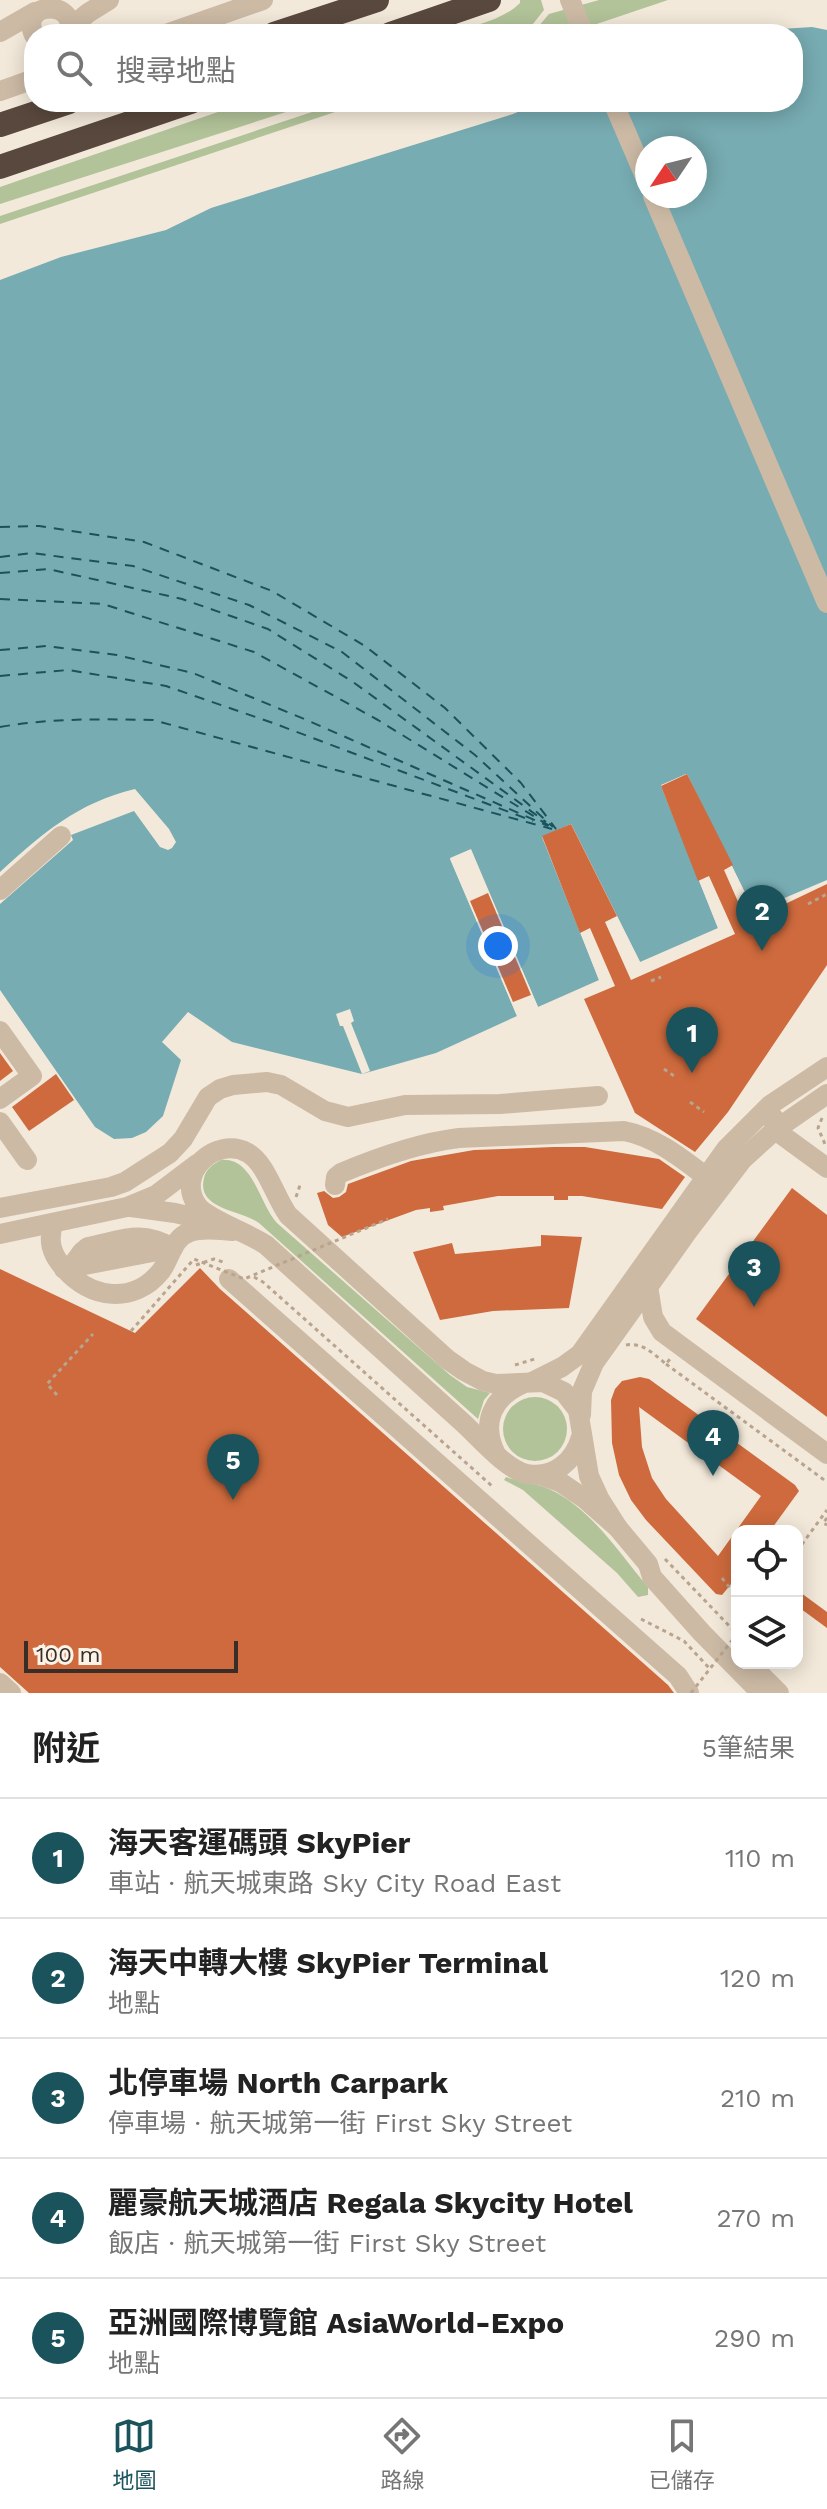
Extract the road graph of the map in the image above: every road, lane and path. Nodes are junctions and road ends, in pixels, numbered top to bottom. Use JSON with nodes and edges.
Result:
{"nodes":[{"id":1,"x":85,"y":0,"type":"edge"},
{"id":2,"x":109,"y":0,"type":"edge"},
{"id":3,"x":263,"y":0,"type":"edge"},
{"id":4,"x":377,"y":0,"type":"edge"},
{"id":5,"x":489,"y":0,"type":"edge"},
{"id":6,"x":570,"y":0,"type":"edge"},
{"id":7,"x":44,"y":8,"type":"junction"},
{"id":8,"x":31,"y":24,"type":"edge"},
{"id":9,"x":71,"y":24,"type":"edge"},
{"id":10,"x":79,"y":24,"type":"edge"},
{"id":11,"x":195,"y":24,"type":"edge"},
{"id":12,"x":304,"y":24,"type":"edge"},
{"id":13,"x":419,"y":24,"type":"edge"},
{"id":14,"x":580,"y":24,"type":"edge"},
{"id":15,"x":0,"y":35,"type":"edge"},
{"id":16,"x":24,"y":37,"type":"edge"},
{"id":17,"x":24,"y":83,"type":"edge"},
{"id":18,"x":0,"y":91,"type":"edge"},
{"id":19,"x":39,"y":112,"type":"edge"},
{"id":20,"x":162,"y":112,"type":"edge"},
{"id":21,"x":617,"y":112,"type":"edge"},
{"id":22,"x":0,"y":125,"type":"edge"},
{"id":23,"x":635,"y":153,"type":"edge"},
{"id":24,"x":0,"y":167,"type":"edge"},
{"id":25,"x":658,"y":208,"type":"edge"},
{"id":26,"x":827,"y":603,"type":"edge"},
{"id":27,"x":61,"y":836,"type":"dead end"},
{"id":28,"x":0,"y":890,"type":"edge"},
{"id":29,"x":827,"y":894,"type":"edge"},
{"id":30,"x":808,"y":904,"type":"dead end"},
{"id":31,"x":777,"y":920,"type":"dead end"},
{"id":32,"x":767,"y":925,"type":"dead end"},
{"id":33,"x":661,"y":977,"type":"dead end"},
{"id":34,"x":651,"y":981,"type":"dead end"},
{"id":35,"x":0,"y":1031,"type":"edge"},
{"id":36,"x":827,"y":1067,"type":"edge"},
{"id":37,"x":664,"y":1069,"type":"dead end"},
{"id":38,"x":674,"y":1076,"type":"dead end"},
{"id":39,"x":827,"y":1094,"type":"edge"},
{"id":40,"x":598,"y":1096,"type":"dead end"},
{"id":41,"x":0,"y":1099,"type":"edge"},
{"id":42,"x":690,"y":1102,"type":"dead end"},
{"id":43,"x":770,"y":1105,"type":"junction"},
{"id":44,"x":704,"y":1112,"type":"dead end"},
{"id":45,"x":827,"y":1113,"type":"edge"},
{"id":46,"x":0,"y":1122,"type":"edge"},
{"id":47,"x":775,"y":1130,"type":"junction"},
{"id":48,"x":827,"y":1145,"type":"edge"},
{"id":49,"x":27,"y":1160,"type":"dead end"},
{"id":50,"x":200,"y":1161,"type":"junction"},
{"id":51,"x":827,"y":1168,"type":"edge"},
{"id":52,"x":705,"y":1176,"type":"junction"},
{"id":53,"x":335,"y":1185,"type":"dead end"},
{"id":54,"x":127,"y":1207,"type":"junction"},
{"id":55,"x":0,"y":1208,"type":"edge"},
{"id":56,"x":388,"y":1219,"type":"dead end"},
{"id":57,"x":53,"y":1223,"type":"junction"},
{"id":58,"x":239,"y":1229,"type":"junction"},
{"id":59,"x":0,"y":1234,"type":"edge"},
{"id":60,"x":173,"y":1248,"type":"junction"},
{"id":61,"x":67,"y":1268,"type":"junction"},
{"id":62,"x":229,"y":1279,"type":"dead end"},
{"id":63,"x":648,"y":1286,"type":"junction"},
{"id":64,"x":131,"y":1331,"type":"dead end"},
{"id":65,"x":93,"y":1334,"type":"dead end"},
{"id":66,"x":679,"y":1346,"type":"junction"},
{"id":67,"x":622,"y":1349,"type":"dead end"},
{"id":68,"x":666,"y":1364,"type":"junction"},
{"id":69,"x":527,"y":1383,"type":"junction"},
{"id":70,"x":57,"y":1395,"type":"dead end"},
{"id":71,"x":581,"y":1430,"type":"junction"},
{"id":72,"x":495,"y":1452,"type":"junction"},
{"id":73,"x":827,"y":1454,"type":"edge"},
{"id":74,"x":540,"y":1475,"type":"junction"},
{"id":75,"x":827,"y":1482,"type":"edge"},
{"id":76,"x":827,"y":1510,"type":"edge"},
{"id":77,"x":827,"y":1518,"type":"edge"},
{"id":78,"x":827,"y":1525,"type":"edge"},
{"id":79,"x":618,"y":1528,"type":"junction"},
{"id":80,"x":803,"y":1543,"type":"edge"},
{"id":81,"x":653,"y":1558,"type":"junction"},
{"id":82,"x":722,"y":1578,"type":"dead end"},
{"id":83,"x":731,"y":1589,"type":"edge"},
{"id":84,"x":731,"y":1629,"type":"edge"},
{"id":85,"x":731,"y":1642,"type":"edge"},
{"id":86,"x":731,"y":1644,"type":"edge"},
{"id":87,"x":696,"y":1654,"type":"dead end"},
{"id":88,"x":711,"y":1670,"type":"junction"},
{"id":89,"x":753,"y":1682,"type":"edge"},
{"id":90,"x":0,"y":1683,"type":"edge"},
{"id":91,"x":11,"y":1693,"type":"edge"},
{"id":92,"x":690,"y":1693,"type":"edge"},
{"id":93,"x":779,"y":1693,"type":"edge"}],
"edges":[{"from":1,"to":7,"type":"street"},
{"from":2,"to":10,"type":"street"},
{"from":3,"to":11,"type":"street"},
{"from":4,"to":12,"type":"highway"},
{"from":5,"to":13,"type":"highway"},
{"from":6,"to":14,"type":"street"},
{"from":7,"to":8,"type":"street"},
{"from":7,"to":9,"type":"street"},
{"from":7,"to":15,"type":"street"},
{"from":15,"to":16,"type":"street"},
{"from":17,"to":18,"type":"street"},
{"from":19,"to":22,"type":"highway"},
{"from":20,"to":24,"type":"highway"},
{"from":21,"to":23,"type":"street"},
{"from":25,"to":26,"type":"street"},
{"from":27,"to":28,"type":"street"},
{"from":29,"to":30,"type":"path"},
{"from":31,"to":32,"type":"path"},
{"from":33,"to":34,"type":"path"},
{"from":35,"to":41,"type":"street"},
{"from":36,"to":43,"type":"street"},
{"from":37,"to":38,"type":"path"},
{"from":39,"to":47,"type":"street"},
{"from":40,"to":55,"type":"street"},
{"from":42,"to":44,"type":"path"},
{"from":43,"to":47,"type":"street"},
{"from":43,"to":52,"type":"street"},
{"from":45,"to":48,"type":"path"},
{"from":46,"to":49,"type":"street"},
{"from":47,"to":51,"type":"street"},
{"from":47,"to":63,"type":"street"},
{"from":50,"to":54,"type":"street"},
{"from":50,"to":58,"type":"street"},
{"from":50,"to":69,"type":"street"},
{"from":52,"to":53,"type":"street"},
{"from":52,"to":69,"type":"street"},
{"from":54,"to":57,"type":"street"},
{"from":54,"to":58,"type":"street"},
{"from":56,"to":64,"type":"path","bridge":true},
{"from":57,"to":59,"type":"street"},
{"from":57,"to":61,"type":"street"},
{"from":58,"to":60,"type":"street"},
{"from":58,"to":72,"type":"street"},
{"from":60,"to":61,"type":"street"},
{"from":60,"to":61,"type":"street"},
{"from":62,"to":92,"type":"street"},
{"from":63,"to":66,"type":"street"},
{"from":63,"to":71,"type":"street"},
{"from":65,"to":70,"type":"path"},
{"from":66,"to":68,"type":"path"},
{"from":66,"to":73,"type":"street"},
{"from":67,"to":68,"type":"path"},
{"from":68,"to":75,"type":"path"},
{"from":69,"to":71,"type":"street"},
{"from":69,"to":72,"type":"street"},
{"from":71,"to":74,"type":"street"},
{"from":71,"to":79,"type":"street"},
{"from":72,"to":74,"type":"street"},
{"from":74,"to":79,"type":"street"},
{"from":76,"to":80,"type":"path"},
{"from":77,"to":78,"type":"path"},
{"from":79,"to":81,"type":"street"},
{"from":81,"to":84,"type":"path"},
{"from":81,"to":86,"type":"street"},
{"from":81,"to":89,"type":"street"},
{"from":82,"to":83,"type":"path"},
{"from":85,"to":88,"type":"path","bridge":true},
{"from":87,"to":88,"type":"path"},
{"from":88,"to":92,"type":"path","bridge":true},
{"from":89,"to":93,"type":"street"},
{"from":90,"to":91,"type":"street"}]}
